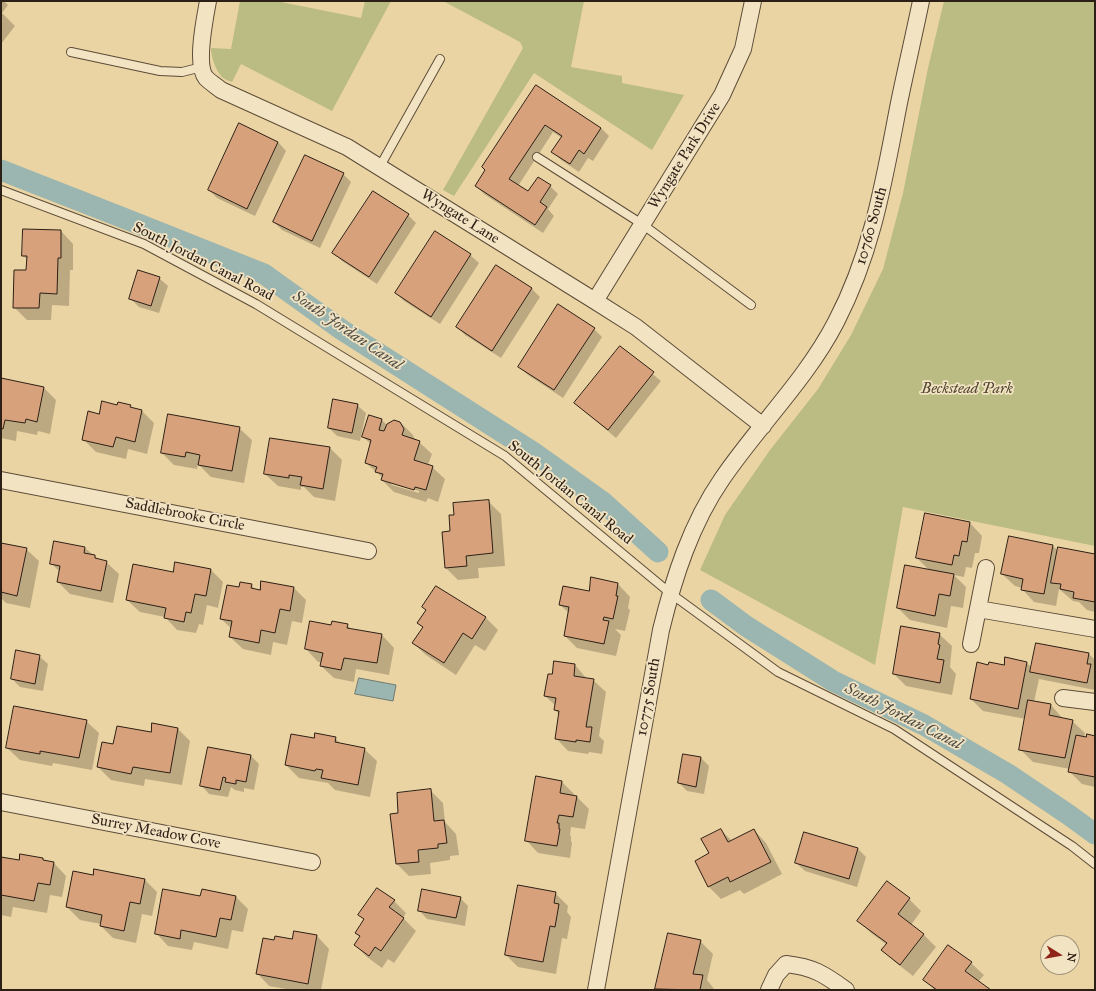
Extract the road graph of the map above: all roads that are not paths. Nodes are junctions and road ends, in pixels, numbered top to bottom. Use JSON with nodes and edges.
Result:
{"nodes":[{"id":1,"x":208,"y":1,"type":"edge"},
{"id":2,"x":753,"y":1,"type":"edge"},
{"id":3,"x":921,"y":1,"type":"edge"},
{"id":4,"x":71,"y":52,"type":"dead end"},
{"id":5,"x":440,"y":59,"type":"dead end"},
{"id":6,"x":202,"y":67,"type":"junction"},
{"id":7,"x":537,"y":157,"type":"dead end"},
{"id":8,"x":379,"y":168,"type":"junction"},
{"id":9,"x":1,"y":190,"type":"edge"},
{"id":10,"x":642,"y":224,"type":"junction"},
{"id":11,"x":595,"y":301,"type":"junction"},
{"id":12,"x":751,"y":304,"type":"dead end"},
{"id":13,"x":763,"y":426,"type":"junction"},
{"id":14,"x":1,"y":480,"type":"edge"},
{"id":15,"x":368,"y":551,"type":"dead end"},
{"id":16,"x":986,"y":568,"type":"dead end"},
{"id":17,"x":670,"y":593,"type":"junction"},
{"id":18,"x":978,"y":609,"type":"junction"},
{"id":19,"x":1095,"y":629,"type":"edge"},
{"id":20,"x":971,"y":644,"type":"dead end"},
{"id":21,"x":1063,"y":698,"type":"dead end"},
{"id":22,"x":1095,"y":702,"type":"edge"},
{"id":23,"x":1,"y":802,"type":"edge"},
{"id":24,"x":312,"y":862,"type":"dead end"},
{"id":25,"x":1095,"y":864,"type":"edge"},
{"id":26,"x":596,"y":990,"type":"edge"},
{"id":27,"x":769,"y":990,"type":"edge"},
{"id":28,"x":846,"y":990,"type":"edge"}],
"edges":[{"from":1,"to":6,"type":"street"},
{"from":2,"to":10,"type":"street","name":"Wyngate Park Drive"},
{"from":3,"to":13,"type":"street","name":"10760 South"},
{"from":4,"to":6,"type":"lane"},
{"from":5,"to":8,"type":"lane"},
{"from":6,"to":8,"type":"street","name":"Wyngate Lane"},
{"from":7,"to":10,"type":"lane"},
{"from":8,"to":11,"type":"street","name":"Wyngate Lane"},
{"from":9,"to":17,"type":"lane","name":"South Jordan Canal Road"},
{"from":10,"to":11,"type":"street","name":"Wyngate Park Drive"},
{"from":10,"to":12,"type":"lane"},
{"from":11,"to":13,"type":"street","name":"Wyngate Lane"},
{"from":13,"to":17,"type":"street","name":"10775 South"},
{"from":14,"to":15,"type":"street","name":"Saddlebrooke Circle"},
{"from":16,"to":18,"type":"street"},
{"from":17,"to":25,"type":"lane","name":"South Jordan Canal Road"},
{"from":17,"to":26,"type":"street","name":"10775 South"},
{"from":18,"to":19,"type":"street"},
{"from":18,"to":20,"type":"street"},
{"from":21,"to":22,"type":"street"},
{"from":23,"to":24,"type":"street","name":"Surrey Meadow Cove"},
{"from":27,"to":28,"type":"street"}]}
